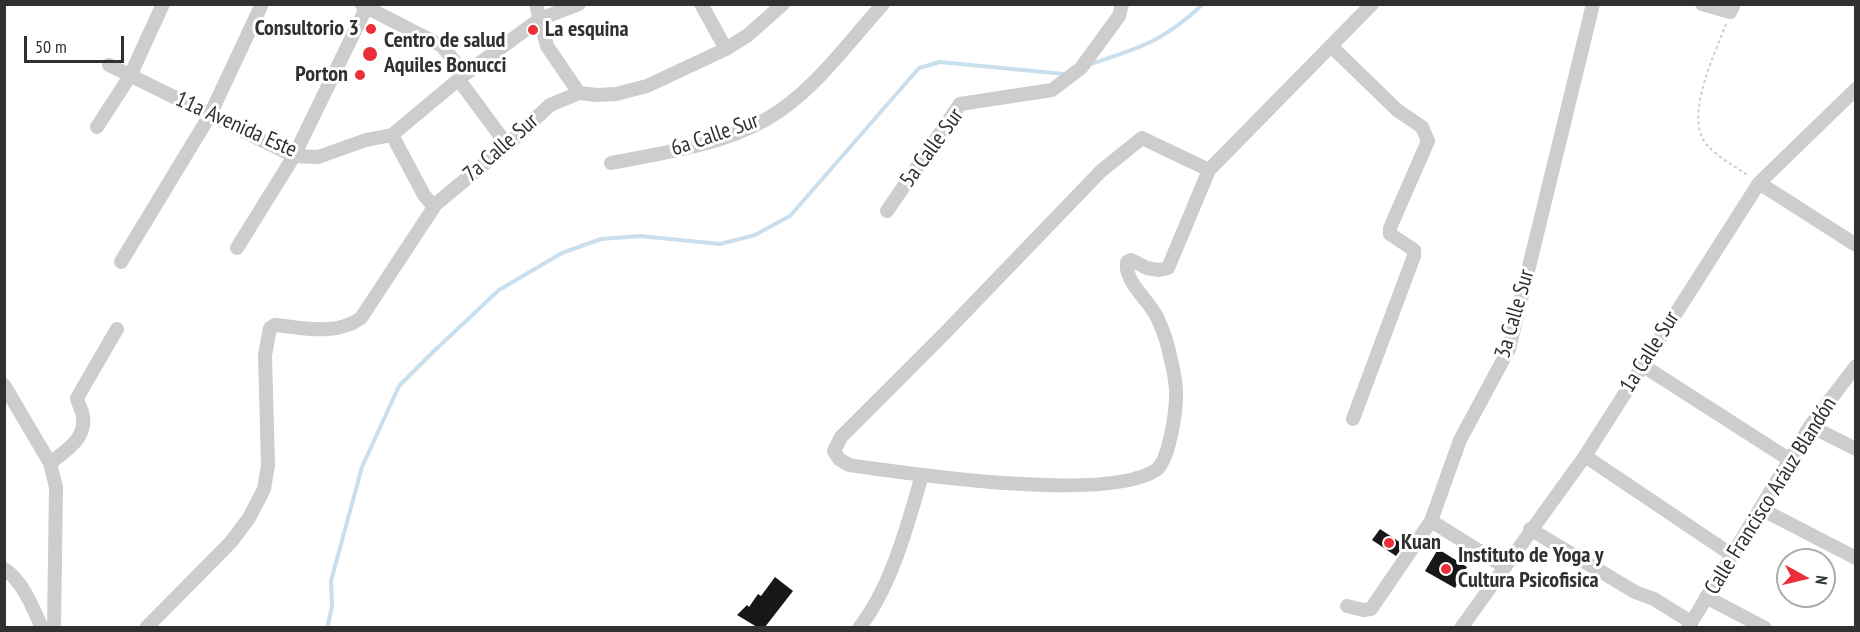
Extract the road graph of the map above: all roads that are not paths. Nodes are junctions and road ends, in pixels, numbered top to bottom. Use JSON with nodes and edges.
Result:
{"nodes":[{"id":1,"x":163,"y":4,"type":"edge"},
{"id":2,"x":262,"y":4,"type":"edge"},
{"id":3,"x":536,"y":4,"type":"edge"},
{"id":4,"x":579,"y":4,"type":"edge"},
{"id":5,"x":701,"y":4,"type":"edge"},
{"id":6,"x":783,"y":4,"type":"edge"},
{"id":7,"x":882,"y":4,"type":"edge"},
{"id":8,"x":1122,"y":4,"type":"edge"},
{"id":9,"x":1372,"y":4,"type":"edge"},
{"id":10,"x":1593,"y":4,"type":"edge"},
{"id":11,"x":1702,"y":4,"type":"edge"},
{"id":12,"x":366,"y":6,"type":"edge"},
{"id":13,"x":1732,"y":8,"type":"edge"},
{"id":14,"x":540,"y":19,"type":"junction"},
{"id":15,"x":1331,"y":46,"type":"junction"},
{"id":16,"x":726,"y":49,"type":"junction"},
{"id":17,"x":109,"y":65,"type":"dead end"},
{"id":18,"x":130,"y":76,"type":"junction"},
{"id":19,"x":462,"y":77,"type":"junction"},
{"id":20,"x":1856,"y":89,"type":"edge"},
{"id":21,"x":579,"y":93,"type":"junction"},
{"id":22,"x":210,"y":115,"type":"junction"},
{"id":23,"x":97,"y":127,"type":"dead end"},
{"id":24,"x":396,"y":132,"type":"junction"},
{"id":25,"x":507,"y":145,"type":"junction"},
{"id":26,"x":294,"y":156,"type":"junction"},
{"id":27,"x":611,"y":164,"type":"dead end"},
{"id":28,"x":1209,"y":170,"type":"junction"},
{"id":29,"x":1759,"y":183,"type":"junction"},
{"id":30,"x":434,"y":207,"type":"junction"},
{"id":31,"x":887,"y":211,"type":"dead end"},
{"id":32,"x":1856,"y":245,"type":"edge"},
{"id":33,"x":237,"y":248,"type":"dead end"},
{"id":34,"x":121,"y":262,"type":"dead end"},
{"id":35,"x":117,"y":329,"type":"dead end"},
{"id":36,"x":1641,"y":364,"type":"junction"},
{"id":37,"x":1856,"y":366,"type":"edge"},
{"id":38,"x":4,"y":385,"type":"edge"},
{"id":39,"x":1353,"y":418,"type":"dead end"},
{"id":40,"x":1810,"y":426,"type":"junction"},
{"id":41,"x":1856,"y":449,"type":"edge"},
{"id":42,"x":1585,"y":456,"type":"junction"},
{"id":43,"x":1790,"y":460,"type":"junction"},
{"id":44,"x":50,"y":463,"type":"junction"},
{"id":45,"x":922,"y":475,"type":"junction"},
{"id":46,"x":1761,"y":509,"type":"junction"},
{"id":47,"x":1431,"y":521,"type":"junction"},
{"id":48,"x":1530,"y":529,"type":"junction"},
{"id":49,"x":1732,"y":555,"type":"junction"},
{"id":50,"x":1856,"y":558,"type":"edge"},
{"id":51,"x":1505,"y":567,"type":"junction"},
{"id":52,"x":4,"y":569,"type":"edge"},
{"id":53,"x":1706,"y":597,"type":"junction"},
{"id":54,"x":1347,"y":606,"type":"dead end"},
{"id":55,"x":1690,"y":625,"type":"edge"},
{"id":56,"x":42,"y":627,"type":"edge"},
{"id":57,"x":54,"y":627,"type":"edge"},
{"id":58,"x":146,"y":627,"type":"edge"},
{"id":59,"x":859,"y":627,"type":"edge"},
{"id":60,"x":1461,"y":627,"type":"edge"},
{"id":61,"x":1765,"y":627,"type":"edge"}],
"edges":[{"from":1,"to":18,"type":"street"},
{"from":2,"to":22,"type":"street"},
{"from":3,"to":14,"type":"street"},
{"from":4,"to":14,"type":"street"},
{"from":5,"to":16,"type":"street"},
{"from":6,"to":16,"type":"street","name":"7a Calle Sur"},
{"from":7,"to":27,"type":"street","name":"6a Calle Sur"},
{"from":8,"to":31,"type":"street","name":"5a Calle Sur"},
{"from":9,"to":15,"type":"street"},
{"from":10,"to":47,"type":"street","name":"3a Calle Sur"},
{"from":11,"to":13,"type":"street"},
{"from":12,"to":19,"type":"street"},
{"from":12,"to":26,"type":"street"},
{"from":14,"to":19,"type":"street"},
{"from":14,"to":21,"type":"street"},
{"from":15,"to":28,"type":"street"},
{"from":15,"to":39,"type":"street"},
{"from":16,"to":21,"type":"street","name":"7a Calle Sur"},
{"from":17,"to":18,"type":"street","name":"11a Avenida Este"},
{"from":18,"to":22,"type":"street","name":"11a Avenida Este"},
{"from":18,"to":23,"type":"street"},
{"from":19,"to":24,"type":"street"},
{"from":19,"to":25,"type":"street"},
{"from":20,"to":29,"type":"street","name":"1a Calle Sur"},
{"from":21,"to":25,"type":"street","name":"7a Calle Sur"},
{"from":22,"to":26,"type":"street","name":"11a Avenida Este"},
{"from":22,"to":34,"type":"street"},
{"from":24,"to":26,"type":"street","name":"11a Avenida Este"},
{"from":24,"to":30,"type":"street"},
{"from":25,"to":30,"type":"street","name":"7a Calle Sur"},
{"from":26,"to":33,"type":"street"},
{"from":28,"to":45,"type":"street"},
{"from":28,"to":45,"type":"street"},
{"from":29,"to":32,"type":"street"},
{"from":29,"to":36,"type":"street","name":"1a Calle Sur"},
{"from":30,"to":58,"type":"street","name":"7a Calle Sur"},
{"from":35,"to":44,"type":"street"},
{"from":36,"to":42,"type":"street","name":"1a Calle Sur"},
{"from":36,"to":43,"type":"street"},
{"from":37,"to":40,"type":"street","name":"Calle Francisco Aráuz Blandón"},
{"from":38,"to":44,"type":"street"},
{"from":40,"to":41,"type":"street"},
{"from":40,"to":43,"type":"street","name":"Calle Francisco Aráuz Blandón"},
{"from":42,"to":48,"type":"street","name":"1a Calle Sur"},
{"from":42,"to":49,"type":"street"},
{"from":43,"to":46,"type":"street","name":"Calle Francisco Aráuz Blandón"},
{"from":44,"to":57,"type":"street"},
{"from":45,"to":59,"type":"street"},
{"from":46,"to":49,"type":"street","name":"Calle Francisco Aráuz Blandón"},
{"from":46,"to":50,"type":"street"},
{"from":47,"to":51,"type":"street"},
{"from":47,"to":54,"type":"street","name":"3a Calle Sur"},
{"from":48,"to":51,"type":"street","name":"1a Calle Sur"},
{"from":48,"to":55,"type":"street"},
{"from":49,"to":53,"type":"street","name":"Calle Francisco Aráuz Blandón"},
{"from":51,"to":60,"type":"street","name":"1a Calle Sur"},
{"from":52,"to":56,"type":"street"},
{"from":53,"to":55,"type":"street","name":"Calle Francisco Aráuz Blandón"},
{"from":53,"to":61,"type":"street"}]}
